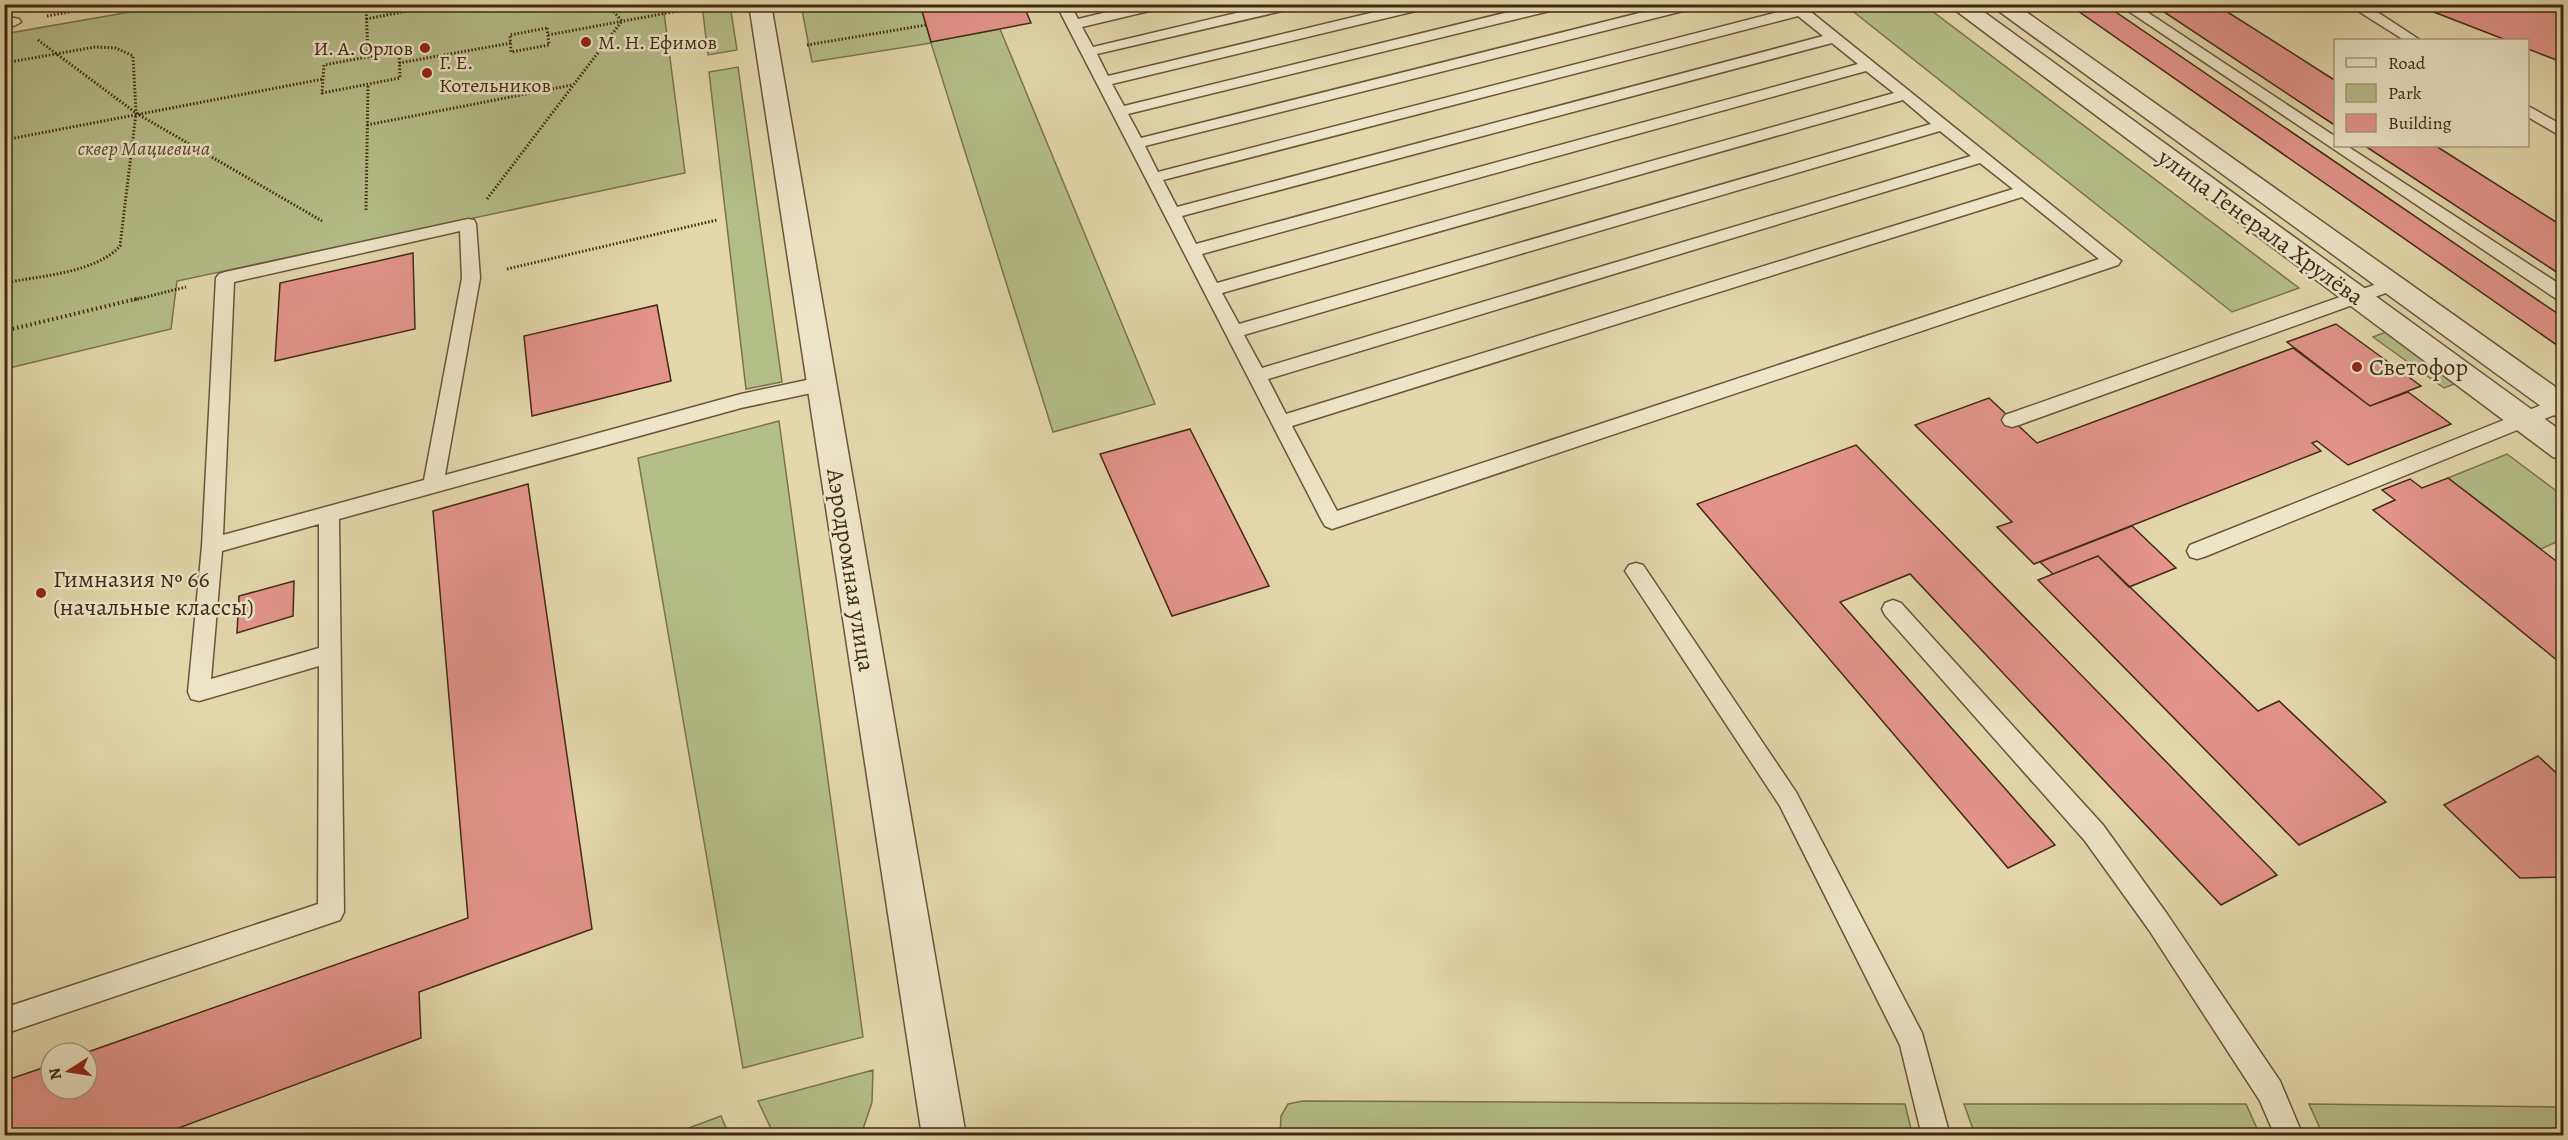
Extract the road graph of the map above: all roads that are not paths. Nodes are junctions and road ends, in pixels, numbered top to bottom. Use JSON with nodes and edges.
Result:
{"nodes":[{"id":1,"x":760,"y":4,"type":"edge"},
{"id":2,"x":1063,"y":4,"type":"edge"},
{"id":3,"x":1161,"y":4,"type":"edge"},
{"id":4,"x":1295,"y":4,"type":"edge"},
{"id":5,"x":1428,"y":4,"type":"edge"},
{"id":6,"x":1561,"y":4,"type":"edge"},
{"id":7,"x":1694,"y":4,"type":"edge"},
{"id":8,"x":1958,"y":4,"type":"edge"},
{"id":9,"x":2000,"y":4,"type":"edge"},
{"id":10,"x":2125,"y":4,"type":"edge"},
{"id":11,"x":2354,"y":4,"type":"edge"},
{"id":12,"x":1796,"y":8,"type":"edge"},
{"id":13,"x":1074,"y":24,"type":"junction"},
{"id":14,"x":1834,"y":38,"type":"junction"},
{"id":15,"x":2411,"y":39,"type":"edge"},
{"id":16,"x":1088,"y":52,"type":"junction"},
{"id":17,"x":1869,"y":66,"type":"junction"},
{"id":18,"x":1104,"y":81,"type":"junction"},
{"id":19,"x":1905,"y":95,"type":"junction"},
{"id":20,"x":1119,"y":112,"type":"junction"},
{"id":21,"x":2529,"y":112,"type":"edge"},
{"id":22,"x":1943,"y":125,"type":"junction"},
{"id":23,"x":2564,"y":133,"type":"edge"},
{"id":24,"x":1136,"y":144,"type":"junction"},
{"id":25,"x":2334,"y":144,"type":"edge"},
{"id":26,"x":2339,"y":147,"type":"edge"},
{"id":27,"x":1983,"y":157,"type":"junction"},
{"id":28,"x":1153,"y":178,"type":"junction"},
{"id":29,"x":2025,"y":191,"type":"junction"},
{"id":30,"x":1172,"y":213,"type":"junction"},
{"id":31,"x":1191,"y":251,"type":"junction"},
{"id":32,"x":2391,"y":285,"type":"junction"},
{"id":33,"x":1211,"y":290,"type":"junction"},
{"id":34,"x":2564,"y":296,"type":"edge"},
{"id":35,"x":2355,"y":297,"type":"junction"},
{"id":36,"x":1233,"y":332,"type":"junction"},
{"id":37,"x":1257,"y":376,"type":"junction"},
{"id":38,"x":821,"y":384,"type":"junction"},
{"id":39,"x":2561,"y":407,"type":"edge"},
{"id":40,"x":2523,"y":419,"type":"junction"},
{"id":41,"x":2012,"y":420,"type":"dead end"},
{"id":42,"x":1280,"y":423,"type":"junction"},
{"id":43,"x":2564,"y":449,"type":"edge"},
{"id":44,"x":433,"y":484,"type":"junction"},
{"id":45,"x":330,"y":513,"type":"junction"},
{"id":46,"x":212,"y":546,"type":"junction"},
{"id":47,"x":2197,"y":551,"type":"dead end"},
{"id":48,"x":1636,"y":571,"type":"dead end"},
{"id":49,"x":1893,"y":609,"type":"dead end"},
{"id":50,"x":330,"y":654,"type":"junction"},
{"id":51,"x":4,"y":1021,"type":"edge"},
{"id":52,"x":944,"y":1136,"type":"edge"},
{"id":53,"x":1935,"y":1136,"type":"edge"},
{"id":54,"x":2289,"y":1136,"type":"edge"}],
"edges":[{"from":1,"to":38,"type":"street","name":"Аэродромная улица"},
{"from":2,"to":13,"type":"lane"},
{"from":3,"to":13,"type":"lane"},
{"from":4,"to":16,"type":"lane"},
{"from":5,"to":18,"type":"lane"},
{"from":6,"to":20,"type":"lane"},
{"from":7,"to":24,"type":"lane"},
{"from":8,"to":35,"type":"street","name":"улица Генерала Хрулёва"},
{"from":9,"to":32,"type":"street","name":"улица Генерала Хрулёва"},
{"from":10,"to":25,"type":"lane"},
{"from":11,"to":15,"type":"lane"},
{"from":12,"to":14,"type":"lane"},
{"from":12,"to":28,"type":"lane"},
{"from":13,"to":16,"type":"lane"},
{"from":14,"to":17,"type":"lane"},
{"from":14,"to":30,"type":"lane"},
{"from":16,"to":18,"type":"lane"},
{"from":17,"to":19,"type":"lane"},
{"from":17,"to":31,"type":"lane"},
{"from":18,"to":20,"type":"lane"},
{"from":19,"to":22,"type":"lane"},
{"from":19,"to":33,"type":"lane"},
{"from":20,"to":24,"type":"lane"},
{"from":21,"to":23,"type":"lane"},
{"from":22,"to":27,"type":"lane"},
{"from":22,"to":36,"type":"lane"},
{"from":24,"to":28,"type":"lane"},
{"from":26,"to":34,"type":"lane"},
{"from":27,"to":29,"type":"lane"},
{"from":27,"to":37,"type":"lane"},
{"from":28,"to":30,"type":"lane"},
{"from":29,"to":42,"type":"lane"},
{"from":29,"to":42,"type":"lane"},
{"from":30,"to":31,"type":"lane"},
{"from":31,"to":33,"type":"lane"},
{"from":32,"to":35,"type":"lane"},
{"from":32,"to":39,"type":"street","name":"улица Генерала Хрулёва"},
{"from":33,"to":36,"type":"lane"},
{"from":35,"to":40,"type":"street","name":"улица Генерала Хрулёва"},
{"from":35,"to":41,"type":"lane"},
{"from":36,"to":37,"type":"lane"},
{"from":37,"to":42,"type":"lane"},
{"from":38,"to":44,"type":"lane"},
{"from":38,"to":52,"type":"street","name":"Аэродромная улица"},
{"from":39,"to":40,"type":"lane"},
{"from":40,"to":43,"type":"street","name":"улица Генерала Хрулёва"},
{"from":40,"to":47,"type":"lane"},
{"from":44,"to":45,"type":"lane"},
{"from":44,"to":46,"type":"lane"},
{"from":45,"to":46,"type":"lane"},
{"from":45,"to":50,"type":"lane"},
{"from":46,"to":50,"type":"lane"},
{"from":48,"to":53,"type":"lane"},
{"from":49,"to":54,"type":"lane"},
{"from":50,"to":51,"type":"lane"}]}
